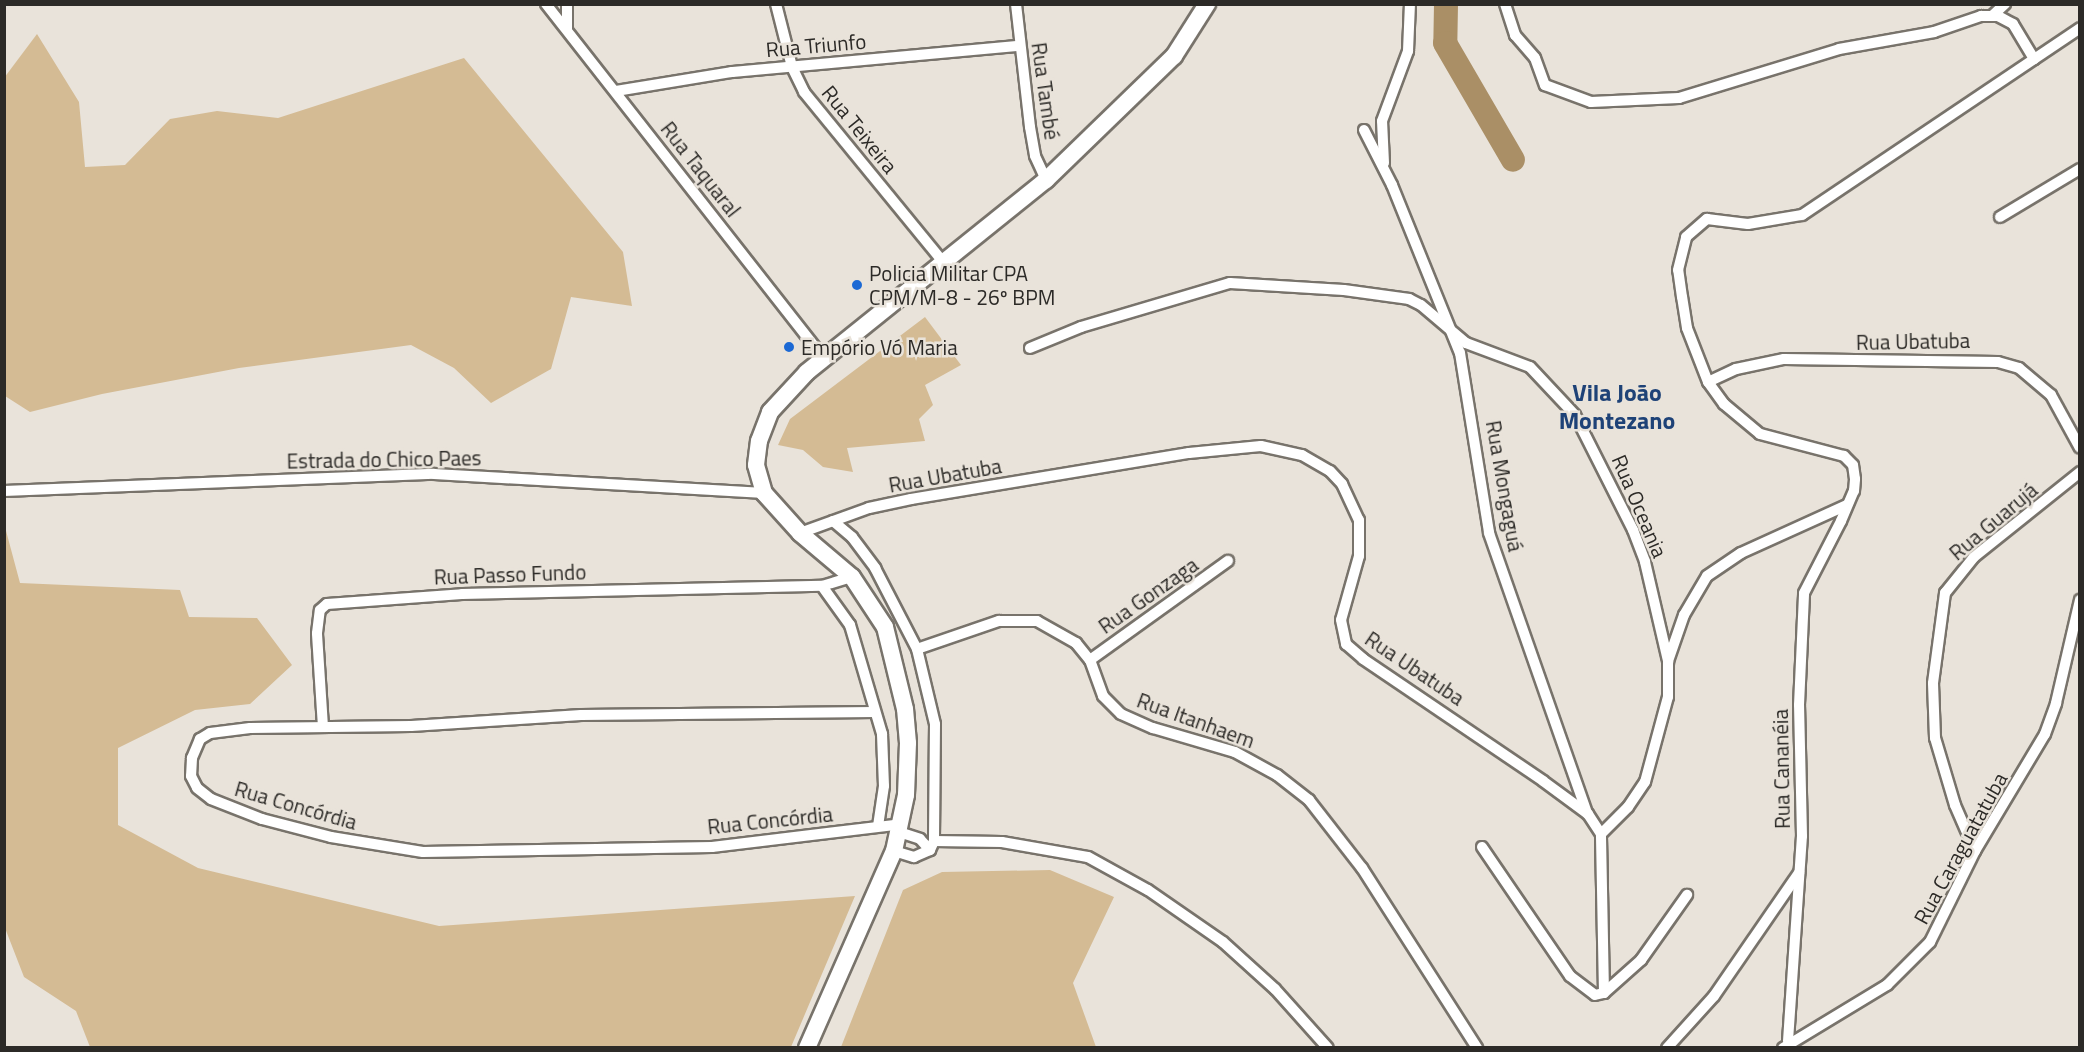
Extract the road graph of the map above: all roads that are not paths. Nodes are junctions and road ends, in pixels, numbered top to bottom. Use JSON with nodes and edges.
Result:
{"nodes":[{"id":1,"x":546,"y":4,"type":"edge"},
{"id":2,"x":567,"y":4,"type":"edge"},
{"id":3,"x":776,"y":4,"type":"edge"},
{"id":4,"x":1016,"y":4,"type":"edge"},
{"id":5,"x":1207,"y":4,"type":"edge"},
{"id":6,"x":1410,"y":4,"type":"edge"},
{"id":7,"x":1505,"y":4,"type":"edge"},
{"id":8,"x":2005,"y":4,"type":"edge"},
{"id":9,"x":1992,"y":16,"type":"junction"},
{"id":10,"x":2079,"y":28,"type":"edge"},
{"id":11,"x":567,"y":29,"type":"junction"},
{"id":12,"x":1020,"y":46,"type":"junction"},
{"id":13,"x":2034,"y":59,"type":"junction"},
{"id":14,"x":792,"y":67,"type":"junction"},
{"id":15,"x":616,"y":91,"type":"junction"},
{"id":16,"x":1364,"y":130,"type":"dead end"},
{"id":17,"x":1384,"y":166,"type":"junction"},
{"id":18,"x":2079,"y":169,"type":"edge"},
{"id":19,"x":1046,"y":180,"type":"junction"},
{"id":20,"x":2000,"y":217,"type":"dead end"},
{"id":21,"x":944,"y":263,"type":"junction"},
{"id":22,"x":1451,"y":333,"type":"junction"},
{"id":23,"x":1030,"y":348,"type":"dead end"},
{"id":24,"x":824,"y":359,"type":"junction"},
{"id":25,"x":1708,"y":382,"type":"junction"},
{"id":26,"x":2079,"y":448,"type":"edge"},
{"id":27,"x":2079,"y":472,"type":"edge"},
{"id":28,"x":4,"y":491,"type":"edge"},
{"id":29,"x":764,"y":493,"type":"junction"},
{"id":30,"x":1847,"y":505,"type":"junction"},
{"id":31,"x":833,"y":521,"type":"junction"},
{"id":32,"x":800,"y":533,"type":"junction"},
{"id":33,"x":1228,"y":561,"type":"dead end"},
{"id":34,"x":852,"y":577,"type":"junction"},
{"id":35,"x":822,"y":586,"type":"junction"},
{"id":36,"x":2079,"y":600,"type":"edge"},
{"id":37,"x":917,"y":650,"type":"junction"},
{"id":38,"x":1090,"y":660,"type":"junction"},
{"id":39,"x":1668,"y":661,"type":"junction"},
{"id":40,"x":875,"y":712,"type":"junction"},
{"id":41,"x":322,"y":727,"type":"junction"},
{"id":42,"x":1588,"y":814,"type":"junction"},
{"id":43,"x":878,"y":826,"type":"junction"},
{"id":44,"x":900,"y":828,"type":"junction"},
{"id":45,"x":1601,"y":834,"type":"junction"},
{"id":46,"x":932,"y":846,"type":"junction"},
{"id":47,"x":1482,"y":847,"type":"dead end"},
{"id":48,"x":894,"y":851,"type":"junction"},
{"id":49,"x":1975,"y":851,"type":"junction"},
{"id":50,"x":1799,"y":873,"type":"junction"},
{"id":51,"x":1687,"y":896,"type":"dead end"},
{"id":52,"x":1604,"y":993,"type":"junction"},
{"id":53,"x":1785,"y":1044,"type":"edge"},
{"id":54,"x":807,"y":1047,"type":"edge"},
{"id":55,"x":1328,"y":1047,"type":"edge"},
{"id":56,"x":1477,"y":1047,"type":"edge"},
{"id":57,"x":1666,"y":1047,"type":"edge"}],
"edges":[{"from":1,"to":11,"type":"street","name":"Rua Taquaral"},
{"from":2,"to":11,"type":"street"},
{"from":3,"to":14,"type":"street","name":"Rua Teixeira"},
{"from":4,"to":12,"type":"street","name":"Rua També"},
{"from":5,"to":19,"type":"main road"},
{"from":6,"to":17,"type":"street","name":"Rua Mongaguá"},
{"from":7,"to":9,"type":"street"},
{"from":8,"to":9,"type":"street"},
{"from":9,"to":13,"type":"street"},
{"from":10,"to":13,"type":"street"},
{"from":11,"to":15,"type":"street","name":"Rua Taquaral"},
{"from":12,"to":14,"type":"street","name":"Rua Triunfo"},
{"from":12,"to":19,"type":"street","name":"Rua També"},
{"from":13,"to":25,"type":"street"},
{"from":14,"to":15,"type":"street","name":"Rua Triunfo"},
{"from":14,"to":21,"type":"street","name":"Rua Teixeira"},
{"from":15,"to":24,"type":"street","name":"Rua Taquaral"},
{"from":16,"to":17,"type":"street","name":"Rua Mongaguá"},
{"from":17,"to":22,"type":"street","name":"Rua Mongaguá"},
{"from":18,"to":20,"type":"street"},
{"from":19,"to":21,"type":"main road"},
{"from":21,"to":24,"type":"main road"},
{"from":22,"to":23,"type":"street"},
{"from":22,"to":39,"type":"street","name":"Rua Oceania"},
{"from":22,"to":42,"type":"street","name":"Rua Mongaguá"},
{"from":24,"to":29,"type":"main road"},
{"from":25,"to":26,"type":"street","name":"Rua Ubatuba"},
{"from":25,"to":30,"type":"street","name":"Rua Cananéia"},
{"from":27,"to":49,"type":"street","name":"Rua Guarujá"},
{"from":28,"to":29,"type":"street","name":"Estrada do Chico Paes"},
{"from":29,"to":32,"type":"main road"},
{"from":30,"to":39,"type":"street"},
{"from":30,"to":50,"type":"street","name":"Rua Cananéia"},
{"from":31,"to":32,"type":"street","name":"Rua Ubatuba"},
{"from":31,"to":37,"type":"street"},
{"from":31,"to":42,"type":"street","name":"Rua Ubatuba"},
{"from":32,"to":34,"type":"main road"},
{"from":33,"to":38,"type":"street","name":"Rua Gonzaga"},
{"from":34,"to":35,"type":"street","name":"Rua Passo Fundo"},
{"from":34,"to":44,"type":"main road"},
{"from":35,"to":40,"type":"street"},
{"from":35,"to":41,"type":"street","name":"Rua Passo Fundo"},
{"from":36,"to":49,"type":"street","name":"Rua Caraguatatuba"},
{"from":37,"to":38,"type":"street","name":"Rua Itanhaem"},
{"from":37,"to":46,"type":"street"},
{"from":38,"to":56,"type":"street","name":"Rua Itanhaem"},
{"from":39,"to":45,"type":"street"},
{"from":40,"to":41,"type":"street","name":"Rua Concórdia"},
{"from":40,"to":43,"type":"street"},
{"from":41,"to":43,"type":"street","name":"Rua Concórdia"},
{"from":42,"to":45,"type":"street","name":"Rua Ubatuba"},
{"from":43,"to":44,"type":"street","name":"Rua Concórdia"},
{"from":44,"to":46,"type":"street"},
{"from":44,"to":48,"type":"main road"},
{"from":45,"to":52,"type":"street"},
{"from":46,"to":48,"type":"street"},
{"from":46,"to":55,"type":"street"},
{"from":47,"to":52,"type":"street"},
{"from":48,"to":54,"type":"main road"},
{"from":49,"to":53,"type":"street","name":"Rua Caraguatatuba"},
{"from":50,"to":53,"type":"street","name":"Rua Cananéia"},
{"from":50,"to":57,"type":"street"},
{"from":51,"to":52,"type":"street"}]}
